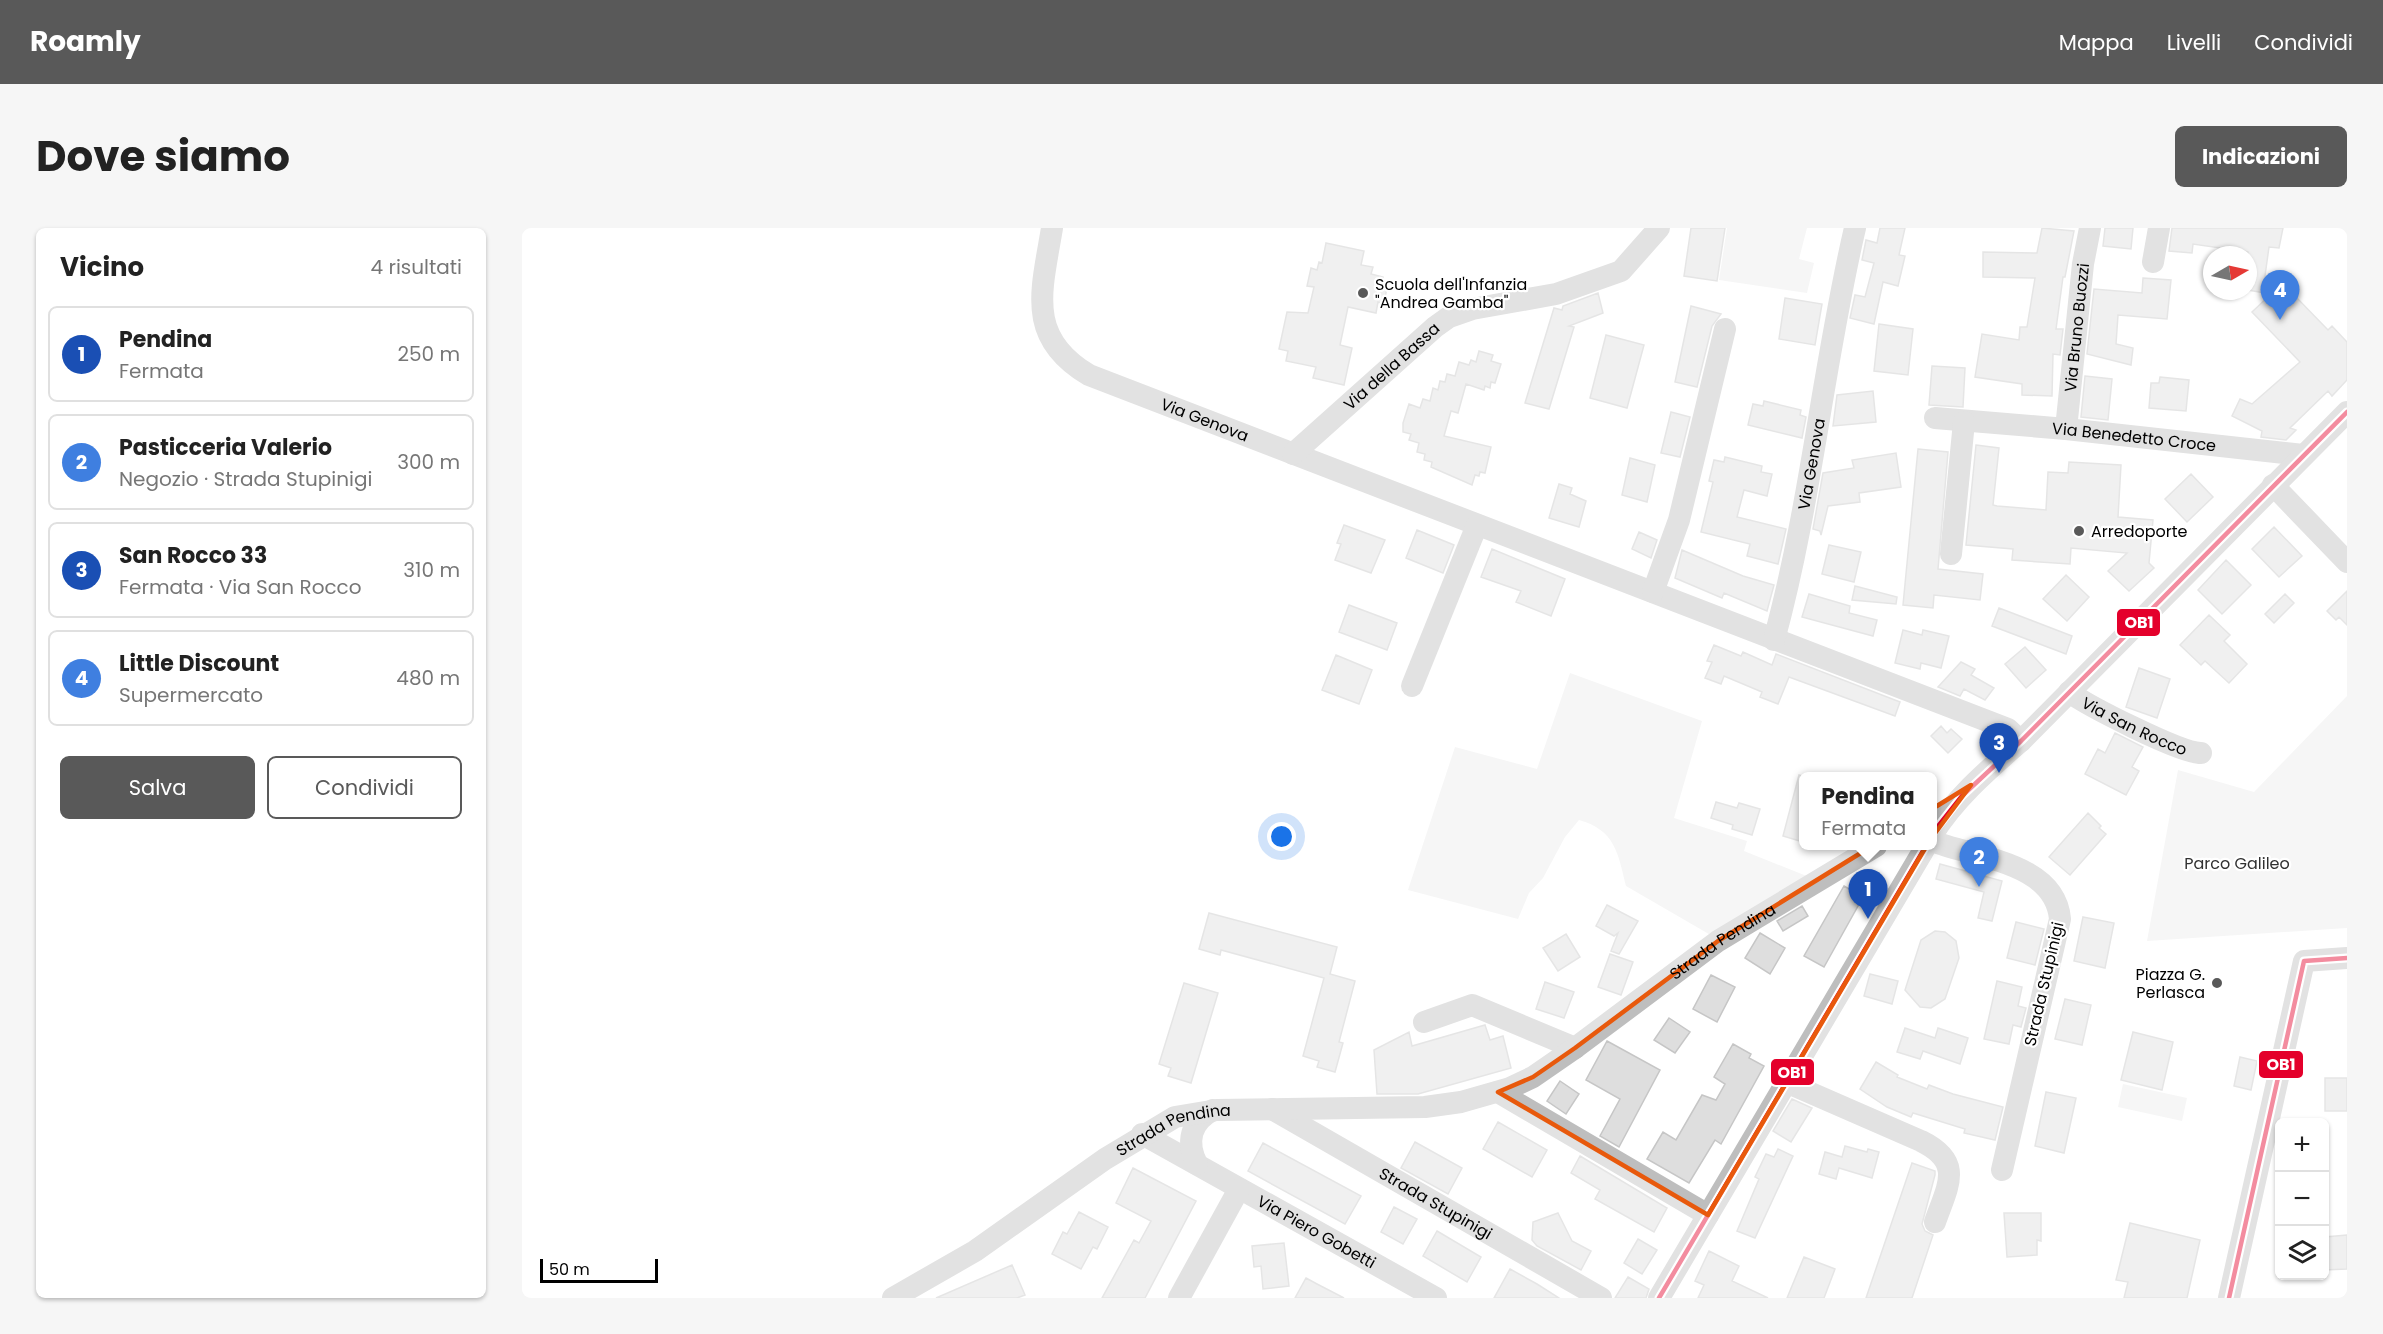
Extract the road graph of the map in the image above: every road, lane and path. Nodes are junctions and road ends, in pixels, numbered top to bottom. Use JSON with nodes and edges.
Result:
{"nodes":[{"id":1,"x":1052,"y":228,"type":"edge"},
{"id":2,"x":1659,"y":228,"type":"edge"},
{"id":3,"x":1855,"y":228,"type":"edge"},
{"id":4,"x":2090,"y":228,"type":"edge"},
{"id":5,"x":2159,"y":228,"type":"edge"},
{"id":6,"x":2153,"y":262,"type":"dead end"},
{"id":7,"x":1725,"y":329,"type":"dead end"},
{"id":8,"x":2347,"y":412,"type":"edge"},
{"id":9,"x":1935,"y":418,"type":"dead end"},
{"id":10,"x":1964,"y":422,"type":"junction"},
{"id":11,"x":2066,"y":429,"type":"junction"},
{"id":12,"x":1293,"y":454,"type":"junction"},
{"id":13,"x":2303,"y":455,"type":"junction"},
{"id":14,"x":2273,"y":485,"type":"junction"},
{"id":15,"x":1477,"y":525,"type":"junction"},
{"id":16,"x":1951,"y":554,"type":"dead end"},
{"id":17,"x":2347,"y":562,"type":"edge"},
{"id":18,"x":1653,"y":592,"type":"junction"},
{"id":19,"x":1774,"y":640,"type":"junction"},
{"id":20,"x":1412,"y":686,"type":"dead end"},
{"id":21,"x":2069,"y":692,"type":"junction"},
{"id":22,"x":2021,"y":741,"type":"junction"},
{"id":23,"x":2201,"y":753,"type":"dead end"},
{"id":24,"x":1971,"y":785,"type":"junction"},
{"id":25,"x":1937,"y":807,"type":"edge"},
{"id":26,"x":1937,"y":828,"type":"edge"},
{"id":27,"x":1937,"y":843,"type":"edge"},
{"id":28,"x":1869,"y":850,"type":"edge"},
{"id":29,"x":1924,"y":850,"type":"edge"},
{"id":30,"x":2347,"y":958,"type":"edge"},
{"id":31,"x":1424,"y":1022,"type":"dead end"},
{"id":32,"x":1575,"y":1048,"type":"junction"},
{"id":33,"x":1788,"y":1083,"type":"junction"},
{"id":34,"x":1498,"y":1092,"type":"junction"},
{"id":35,"x":1271,"y":1108,"type":"junction"},
{"id":36,"x":1213,"y":1110,"type":"junction"},
{"id":37,"x":1142,"y":1134,"type":"junction"},
{"id":38,"x":1197,"y":1164,"type":"junction"},
{"id":39,"x":2002,"y":1170,"type":"dead end"},
{"id":40,"x":1239,"y":1189,"type":"junction"},
{"id":41,"x":1708,"y":1215,"type":"junction"},
{"id":42,"x":1935,"y":1222,"type":"dead end"},
{"id":43,"x":893,"y":1298,"type":"edge"},
{"id":44,"x":1179,"y":1298,"type":"edge"},
{"id":45,"x":1436,"y":1298,"type":"edge"},
{"id":46,"x":1601,"y":1298,"type":"edge"},
{"id":47,"x":1659,"y":1298,"type":"edge"},
{"id":48,"x":2229,"y":1298,"type":"edge"}],
"edges":[{"from":1,"to":12,"type":"street","name":"Via Genova"},
{"from":2,"to":12,"type":"street","name":"Via della Bassa"},
{"from":3,"to":19,"type":"street","name":"Via Genova"},
{"from":4,"to":11,"type":"street","name":"Via Bruno Buozzi"},
{"from":5,"to":6,"type":"street"},
{"from":7,"to":18,"type":"street"},
{"from":8,"to":13,"type":"street","name":"Via San Rocco"},
{"from":9,"to":10,"type":"street","name":"Via Benedetto Croce"},
{"from":10,"to":11,"type":"street","name":"Via Benedetto Croce"},
{"from":10,"to":16,"type":"street"},
{"from":11,"to":13,"type":"street","name":"Via Benedetto Croce"},
{"from":12,"to":15,"type":"street","name":"Via Genova"},
{"from":13,"to":14,"type":"street","name":"Via San Rocco"},
{"from":14,"to":17,"type":"street"},
{"from":14,"to":21,"type":"street","name":"Via San Rocco"},
{"from":15,"to":18,"type":"street","name":"Via Genova"},
{"from":15,"to":20,"type":"street"},
{"from":18,"to":19,"type":"street","name":"Via Genova"},
{"from":19,"to":22,"type":"street","name":"Via Genova"},
{"from":21,"to":22,"type":"street","name":"Via San Rocco"},
{"from":21,"to":23,"type":"street","name":"Via San Rocco"},
{"from":22,"to":24,"type":"street","name":"Via San Rocco"},
{"from":24,"to":25,"type":"street"},
{"from":24,"to":26,"type":"street","name":"Via San Rocco"},
{"from":27,"to":39,"type":"street","name":"Strada Stupinigi"},
{"from":28,"to":32,"type":"street","name":"Strada Pendina"},
{"from":29,"to":33,"type":"street"},
{"from":30,"to":48,"type":"street"},
{"from":31,"to":32,"type":"street"},
{"from":32,"to":34,"type":"street","name":"Strada Pendina"},
{"from":33,"to":41,"type":"street"},
{"from":33,"to":42,"type":"street"},
{"from":34,"to":35,"type":"street","name":"Strada Pendina"},
{"from":34,"to":41,"type":"street"},
{"from":35,"to":36,"type":"street","name":"Strada Pendina"},
{"from":35,"to":46,"type":"street","name":"Strada Stupinigi"},
{"from":36,"to":37,"type":"street","name":"Strada Pendina"},
{"from":36,"to":38,"type":"street"},
{"from":37,"to":38,"type":"street","name":"Via Piero Gobetti"},
{"from":37,"to":43,"type":"street","name":"Strada Pendina"},
{"from":38,"to":40,"type":"street","name":"Via Piero Gobetti"},
{"from":40,"to":44,"type":"street"},
{"from":40,"to":45,"type":"street","name":"Via Piero Gobetti"},
{"from":41,"to":47,"type":"street"}]}
